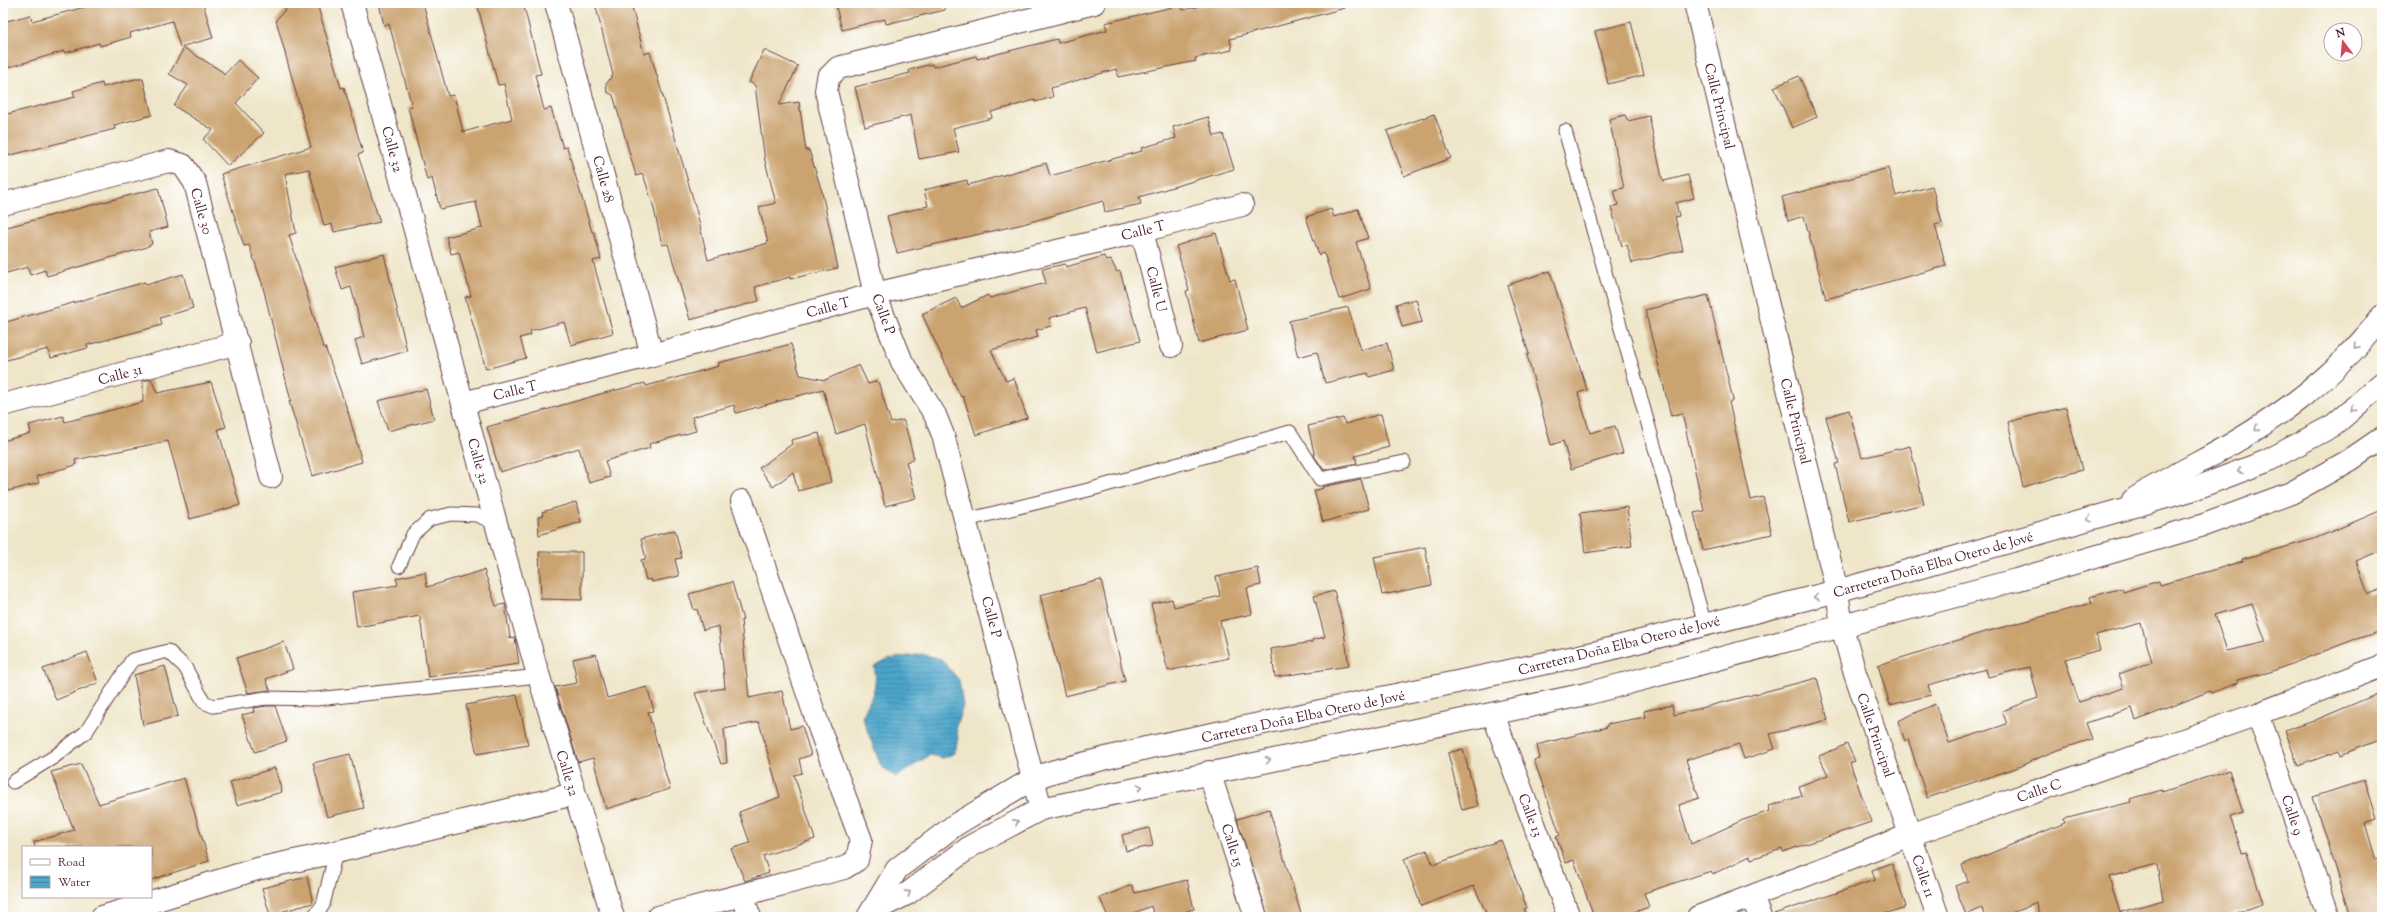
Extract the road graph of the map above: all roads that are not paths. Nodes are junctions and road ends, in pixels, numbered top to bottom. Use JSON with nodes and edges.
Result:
{"nodes":[{"id":1,"x":352,"y":3,"type":"edge"},
{"id":2,"x":556,"y":3,"type":"edge"},
{"id":3,"x":1094,"y":3,"type":"edge"},
{"id":4,"x":1695,"y":3,"type":"edge"},
{"id":5,"x":1565,"y":131,"type":"dead end"},
{"id":6,"x":3,"y":204,"type":"edge"},
{"id":7,"x":1242,"y":205,"type":"dead end"},
{"id":8,"x":1142,"y":231,"type":"junction"},
{"id":9,"x":876,"y":294,"type":"junction"},
{"id":10,"x":2382,"y":316,"type":"edge"},
{"id":11,"x":238,"y":343,"type":"junction"},
{"id":12,"x":1171,"y":346,"type":"dead end"},
{"id":13,"x":652,"y":355,"type":"junction"},
{"id":14,"x":2382,"y":383,"type":"edge"},
{"id":15,"x":463,"y":403,"type":"junction"},
{"id":16,"x":3,"y":405,"type":"edge"},
{"id":17,"x":2382,"y":438,"type":"edge"},
{"id":18,"x":1404,"y":462,"type":"dead end"},
{"id":19,"x":271,"y":477,"type":"dead end"},
{"id":20,"x":742,"y":501,"type":"dead end"},
{"id":21,"x":2118,"y":511,"type":"junction"},
{"id":22,"x":966,"y":520,"type":"junction"},
{"id":23,"x":497,"y":524,"type":"junction"},
{"id":24,"x":399,"y":566,"type":"dead end"},
{"id":25,"x":1837,"y":591,"type":"junction"},
{"id":26,"x":1705,"y":625,"type":"junction"},
{"id":27,"x":1842,"y":627,"type":"junction"},
{"id":28,"x":2382,"y":666,"type":"edge"},
{"id":29,"x":538,"y":676,"type":"junction"},
{"id":30,"x":1492,"y":714,"type":"junction"},
{"id":31,"x":2258,"y":714,"type":"junction"},
{"id":32,"x":1209,"y":772,"type":"junction"},
{"id":33,"x":1034,"y":778,"type":"junction"},
{"id":34,"x":13,"y":782,"type":"dead end"},
{"id":35,"x":574,"y":794,"type":"junction"},
{"id":36,"x":1041,"y":809,"type":"junction"},
{"id":37,"x":1910,"y":835,"type":"junction"},
{"id":38,"x":336,"y":852,"type":"junction"},
{"id":39,"x":742,"y":896,"type":"junction"},
{"id":40,"x":1752,"y":897,"type":"junction"},
{"id":41,"x":870,"y":914,"type":"edge"},
{"id":42,"x":102,"y":917,"type":"edge"},
{"id":43,"x":313,"y":917,"type":"edge"},
{"id":44,"x":613,"y":917,"type":"edge"},
{"id":45,"x":658,"y":917,"type":"edge"},
{"id":46,"x":750,"y":917,"type":"edge"},
{"id":47,"x":1256,"y":917,"type":"edge"},
{"id":48,"x":1570,"y":917,"type":"edge"},
{"id":49,"x":1698,"y":917,"type":"edge"},
{"id":50,"x":1760,"y":917,"type":"edge"},
{"id":51,"x":1938,"y":917,"type":"edge"},
{"id":52,"x":2329,"y":917,"type":"edge"}],
"edges":[{"from":1,"to":15,"type":"street","name":"Calle 32"},
{"from":2,"to":13,"type":"street","name":"Calle 28"},
{"from":3,"to":9,"type":"street","name":"Calle P"},
{"from":4,"to":25,"type":"street","name":"Calle Principal"},
{"from":5,"to":26,"type":"lane"},
{"from":6,"to":11,"type":"street","name":"Calle 30"},
{"from":7,"to":8,"type":"street","name":"Calle T"},
{"from":8,"to":9,"type":"street","name":"Calle T"},
{"from":8,"to":12,"type":"street","name":"Calle U"},
{"from":9,"to":13,"type":"street","name":"Calle T"},
{"from":9,"to":22,"type":"street","name":"Calle P"},
{"from":10,"to":21,"type":"street","one_way":true},
{"from":11,"to":16,"type":"street","name":"Calle 31"},
{"from":11,"to":19,"type":"street","name":"Calle 30"},
{"from":13,"to":15,"type":"street","name":"Calle T"},
{"from":14,"to":21,"type":"street","name":"Carretera Doña Elba Otero de Jové","one_way":true},
{"from":15,"to":23,"type":"street","name":"Calle 32"},
{"from":17,"to":27,"type":"street","name":"Carretera Doña Elba Otero de Jové"},
{"from":18,"to":22,"type":"lane"},
{"from":20,"to":39,"type":"street"},
{"from":21,"to":25,"type":"street","name":"Carretera Doña Elba Otero de Jové","one_way":true},
{"from":22,"to":33,"type":"street","name":"Calle P"},
{"from":23,"to":24,"type":"lane"},
{"from":23,"to":29,"type":"street","name":"Calle 32"},
{"from":25,"to":26,"type":"street","name":"Carretera Doña Elba Otero de Jové","one_way":true},
{"from":25,"to":27,"type":"street","name":"Calle Principal"},
{"from":26,"to":33,"type":"street","name":"Carretera Doña Elba Otero de Jové"},
{"from":27,"to":30,"type":"street","name":"Carretera Doña Elba Otero de Jové"},
{"from":27,"to":37,"type":"street","name":"Calle Principal"},
{"from":28,"to":31,"type":"street","name":"Calle C"},
{"from":29,"to":34,"type":"lane"},
{"from":29,"to":35,"type":"street","name":"Calle 32"},
{"from":32,"to":30,"type":"street","name":"Carretera Doña Elba Otero de Jové","one_way":true},
{"from":30,"to":48,"type":"street","name":"Calle 13"},
{"from":31,"to":37,"type":"street","name":"Calle C"},
{"from":31,"to":52,"type":"street","name":"Calle 9"},
{"from":36,"to":32,"type":"street","name":"Carretera Doña Elba Otero de Jové","one_way":true},
{"from":32,"to":47,"type":"street","name":"Calle 15"},
{"from":33,"to":36,"type":"street","name":"Calle P"},
{"from":33,"to":41,"type":"street","name":"Carretera Doña Elba Otero de Jové"},
{"from":35,"to":38,"type":"street"},
{"from":35,"to":44,"type":"street","name":"Calle 32"},
{"from":41,"to":36,"type":"street","name":"Carretera Doña Elba Otero de Jové","one_way":true},
{"from":37,"to":40,"type":"street","name":"Calle C"},
{"from":37,"to":51,"type":"street","name":"Calle 11"},
{"from":38,"to":42,"type":"street"},
{"from":38,"to":43,"type":"lane"},
{"from":39,"to":45,"type":"street"},
{"from":39,"to":46,"type":"street"},
{"from":40,"to":49,"type":"street","name":"Calle C"},
{"from":40,"to":50,"type":"street"}]}
